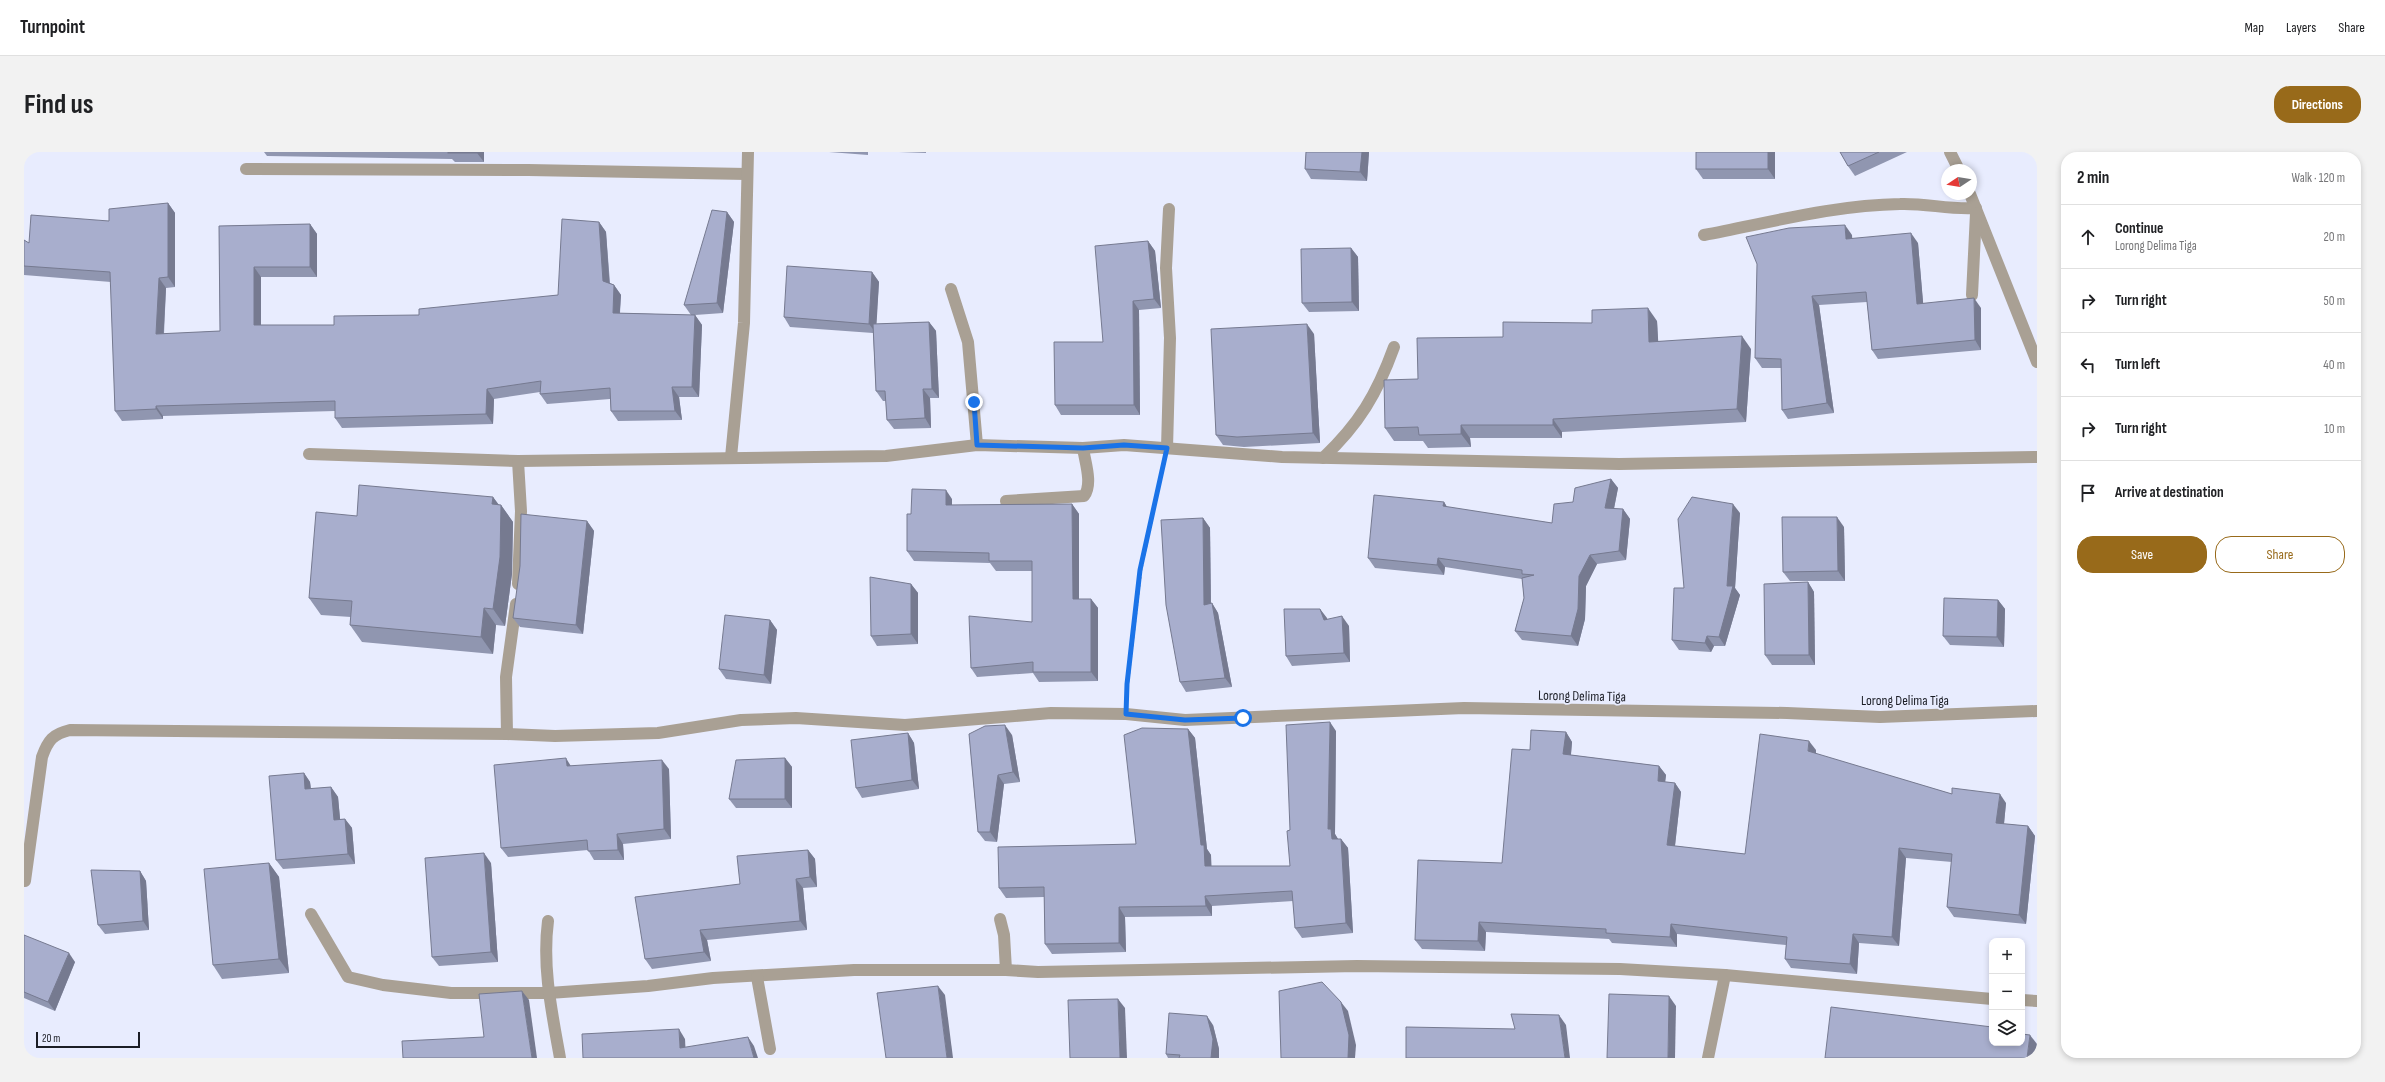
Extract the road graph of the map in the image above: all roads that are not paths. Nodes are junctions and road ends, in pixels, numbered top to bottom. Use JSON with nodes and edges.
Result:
{"nodes":[{"id":1,"x":748,"y":152,"type":"edge"},
{"id":2,"x":1950,"y":152,"type":"edge"},
{"id":3,"x":1955,"y":164,"type":"edge"},
{"id":4,"x":246,"y":169,"type":"dead end"},
{"id":5,"x":747,"y":174,"type":"junction"},
{"id":6,"x":1973,"y":200,"type":"edge"},
{"id":7,"x":1976,"y":208,"type":"junction"},
{"id":8,"x":1169,"y":209,"type":"dead end"},
{"id":9,"x":1704,"y":235,"type":"dead end"},
{"id":10,"x":951,"y":289,"type":"dead end"},
{"id":11,"x":1972,"y":295,"type":"dead end"},
{"id":12,"x":1394,"y":347,"type":"dead end"},
{"id":13,"x":2037,"y":362,"type":"edge"},
{"id":14,"x":977,"y":445,"type":"junction"},
{"id":15,"x":1083,"y":448,"type":"junction"},
{"id":16,"x":1167,"y":448,"type":"junction"},
{"id":17,"x":309,"y":454,"type":"dead end"},
{"id":18,"x":731,"y":457,"type":"junction"},
{"id":19,"x":2037,"y":457,"type":"edge"},
{"id":20,"x":1323,"y":458,"type":"junction"},
{"id":21,"x":518,"y":461,"type":"junction"},
{"id":22,"x":1006,"y":501,"type":"dead end"},
{"id":23,"x":2037,"y":711,"type":"edge"},
{"id":24,"x":507,"y":734,"type":"junction"},
{"id":25,"x":25,"y":881,"type":"edge"},
{"id":26,"x":311,"y":914,"type":"dead end"},
{"id":27,"x":1000,"y":919,"type":"dead end"},
{"id":28,"x":548,"y":921,"type":"dead end"},
{"id":29,"x":1006,"y":970,"type":"junction"},
{"id":30,"x":1725,"y":975,"type":"junction"},
{"id":31,"x":757,"y":977,"type":"junction"},
{"id":32,"x":549,"y":993,"type":"junction"},
{"id":33,"x":1989,"y":998,"type":"edge"},
{"id":34,"x":2025,"y":1000,"type":"edge"},
{"id":35,"x":2037,"y":1001,"type":"edge"},
{"id":36,"x":770,"y":1049,"type":"dead end"},
{"id":37,"x":560,"y":1058,"type":"edge"},
{"id":38,"x":1708,"y":1058,"type":"edge"}],
"edges":[{"from":1,"to":5,"type":"street"},
{"from":2,"to":3,"type":"street"},
{"from":4,"to":5,"type":"street"},
{"from":5,"to":18,"type":"street"},
{"from":6,"to":7,"type":"street"},
{"from":7,"to":9,"type":"street"},
{"from":7,"to":11,"type":"street"},
{"from":7,"to":13,"type":"street"},
{"from":8,"to":16,"type":"street"},
{"from":10,"to":14,"type":"street"},
{"from":12,"to":20,"type":"street"},
{"from":14,"to":15,"type":"street"},
{"from":14,"to":18,"type":"street"},
{"from":15,"to":16,"type":"street"},
{"from":15,"to":22,"type":"street"},
{"from":16,"to":20,"type":"street"},
{"from":17,"to":21,"type":"street"},
{"from":18,"to":21,"type":"street"},
{"from":19,"to":20,"type":"street"},
{"from":21,"to":24,"type":"street"},
{"from":23,"to":24,"type":"street","name":"Lorong Delima Tiga"},
{"from":24,"to":25,"type":"street","name":"Lorong Delima Tiga"},
{"from":26,"to":32,"type":"street"},
{"from":27,"to":29,"type":"street"},
{"from":28,"to":32,"type":"street"},
{"from":29,"to":30,"type":"street"},
{"from":29,"to":31,"type":"street"},
{"from":30,"to":33,"type":"street"},
{"from":30,"to":38,"type":"street"},
{"from":31,"to":32,"type":"street"},
{"from":31,"to":36,"type":"street"},
{"from":32,"to":37,"type":"street"},
{"from":34,"to":35,"type":"street"}]}
